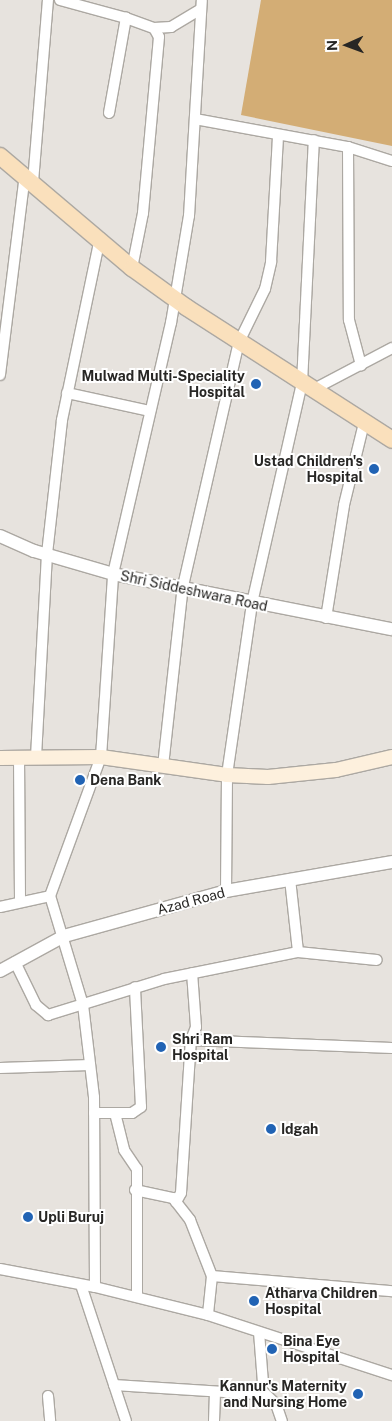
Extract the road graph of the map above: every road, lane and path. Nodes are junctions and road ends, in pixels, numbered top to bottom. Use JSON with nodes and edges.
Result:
{"nodes":[{"id":1,"x":48,"y":0,"type":"edge"},
{"id":2,"x":60,"y":0,"type":"edge"},
{"id":3,"x":202,"y":5,"type":"edge"},
{"id":4,"x":126,"y":18,"type":"junction"},
{"id":5,"x":154,"y":28,"type":"junction"},
{"id":6,"x":109,"y":112,"type":"dead end"},
{"id":7,"x":195,"y":119,"type":"junction"},
{"id":8,"x":278,"y":137,"type":"junction"},
{"id":9,"x":314,"y":140,"type":"junction"},
{"id":10,"x":348,"y":147,"type":"junction"},
{"id":11,"x":0,"y":156,"type":"edge"},
{"id":12,"x":392,"y":162,"type":"edge"},
{"id":13,"x":29,"y":179,"type":"junction"},
{"id":14,"x":100,"y":238,"type":"junction"},
{"id":15,"x":132,"y":268,"type":"junction"},
{"id":16,"x":173,"y":298,"type":"junction"},
{"id":17,"x":239,"y":342,"type":"junction"},
{"id":18,"x":392,"y":348,"type":"edge"},
{"id":19,"x":361,"y":365,"type":"junction"},
{"id":20,"x":0,"y":375,"type":"edge"},
{"id":21,"x":308,"y":386,"type":"junction"},
{"id":22,"x":67,"y":393,"type":"junction"},
{"id":23,"x":150,"y":411,"type":"junction"},
{"id":24,"x":364,"y":423,"type":"junction"},
{"id":25,"x":392,"y":440,"type":"edge"},
{"id":26,"x":0,"y":536,"type":"edge"},
{"id":27,"x":46,"y":554,"type":"junction"},
{"id":28,"x":114,"y":574,"type":"junction"},
{"id":29,"x":183,"y":586,"type":"junction"},
{"id":30,"x":252,"y":603,"type":"junction"},
{"id":31,"x":326,"y":618,"type":"junction"},
{"id":32,"x":392,"y":628,"type":"edge"},
{"id":33,"x":19,"y":756,"type":"junction"},
{"id":34,"x":36,"y":757,"type":"junction"},
{"id":35,"x":101,"y":757,"type":"junction"},
{"id":36,"x":392,"y":757,"type":"edge"},
{"id":37,"x":0,"y":758,"type":"edge"},
{"id":38,"x":163,"y":766,"type":"junction"},
{"id":39,"x":227,"y":775,"type":"junction"},
{"id":40,"x":392,"y":862,"type":"edge"},
{"id":41,"x":290,"y":878,"type":"junction"},
{"id":42,"x":226,"y":891,"type":"junction"},
{"id":43,"x":50,"y":896,"type":"junction"},
{"id":44,"x":20,"y":900,"type":"junction"},
{"id":45,"x":0,"y":907,"type":"edge"},
{"id":46,"x":64,"y":936,"type":"junction"},
{"id":47,"x":298,"y":952,"type":"junction"},
{"id":48,"x":377,"y":960,"type":"dead end"},
{"id":49,"x":15,"y":962,"type":"junction"},
{"id":50,"x":0,"y":971,"type":"edge"},
{"id":51,"x":192,"y":972,"type":"junction"},
{"id":52,"x":135,"y":987,"type":"junction"},
{"id":53,"x":83,"y":1005,"type":"junction"},
{"id":54,"x":191,"y":1040,"type":"junction"},
{"id":55,"x":392,"y":1048,"type":"edge"},
{"id":56,"x":90,"y":1065,"type":"junction"},
{"id":57,"x":0,"y":1068,"type":"edge"},
{"id":58,"x":94,"y":1113,"type":"junction"},
{"id":59,"x":116,"y":1113,"type":"junction"},
{"id":60,"x":135,"y":1190,"type":"junction"},
{"id":61,"x":176,"y":1202,"type":"junction"},
{"id":62,"x":0,"y":1269,"type":"edge"},
{"id":63,"x":212,"y":1276,"type":"junction"},
{"id":64,"x":81,"y":1285,"type":"junction"},
{"id":65,"x":95,"y":1286,"type":"junction"},
{"id":66,"x":392,"y":1291,"type":"edge"},
{"id":67,"x":137,"y":1297,"type":"junction"},
{"id":68,"x":208,"y":1315,"type":"junction"},
{"id":69,"x":258,"y":1332,"type":"junction"},
{"id":70,"x":392,"y":1375,"type":"edge"},
{"id":71,"x":114,"y":1385,"type":"junction"},
{"id":72,"x":261,"y":1390,"type":"junction"},
{"id":73,"x":215,"y":1392,"type":"junction"},
{"id":74,"x":48,"y":1396,"type":"dead end"},
{"id":75,"x":50,"y":1421,"type":"edge"},
{"id":76,"x":126,"y":1421,"type":"edge"},
{"id":77,"x":214,"y":1421,"type":"edge"},
{"id":78,"x":282,"y":1421,"type":"edge"}],
"edges":[{"from":1,"to":13,"type":"street"},
{"from":2,"to":4,"type":"street"},
{"from":3,"to":5,"type":"street"},
{"from":3,"to":7,"type":"street"},
{"from":4,"to":5,"type":"street"},
{"from":4,"to":6,"type":"street"},
{"from":5,"to":15,"type":"street"},
{"from":7,"to":8,"type":"street"},
{"from":7,"to":16,"type":"street"},
{"from":8,"to":9,"type":"street"},
{"from":8,"to":17,"type":"street"},
{"from":9,"to":10,"type":"street"},
{"from":9,"to":21,"type":"street"},
{"from":10,"to":12,"type":"street"},
{"from":10,"to":19,"type":"street"},
{"from":11,"to":13,"type":"main road"},
{"from":13,"to":14,"type":"main road"},
{"from":13,"to":20,"type":"street"},
{"from":14,"to":15,"type":"main road"},
{"from":14,"to":22,"type":"street"},
{"from":15,"to":16,"type":"main road"},
{"from":16,"to":17,"type":"main road"},
{"from":16,"to":23,"type":"street"},
{"from":17,"to":21,"type":"main road"},
{"from":17,"to":29,"type":"street"},
{"from":18,"to":19,"type":"street"},
{"from":19,"to":21,"type":"street"},
{"from":21,"to":24,"type":"main road"},
{"from":21,"to":30,"type":"street"},
{"from":22,"to":23,"type":"street"},
{"from":22,"to":27,"type":"street"},
{"from":23,"to":28,"type":"street"},
{"from":24,"to":25,"type":"main road"},
{"from":24,"to":31,"type":"street"},
{"from":26,"to":27,"type":"street","name":"Shri Siddeshwara Road"},
{"from":27,"to":28,"type":"street","name":"Shri Siddeshwara Road"},
{"from":27,"to":34,"type":"street"},
{"from":28,"to":29,"type":"street","name":"Shri Siddeshwara Road"},
{"from":28,"to":35,"type":"street"},
{"from":29,"to":30,"type":"street","name":"Shri Siddeshwara Road"},
{"from":29,"to":38,"type":"street"},
{"from":30,"to":31,"type":"street","name":"Shri Siddeshwara Road"},
{"from":30,"to":39,"type":"street"},
{"from":31,"to":32,"type":"street","name":"Shri Siddeshwara Road"},
{"from":33,"to":34,"type":"main road"},
{"from":33,"to":37,"type":"main road"},
{"from":33,"to":44,"type":"street"},
{"from":34,"to":35,"type":"main road"},
{"from":35,"to":38,"type":"main road"},
{"from":35,"to":43,"type":"street"},
{"from":36,"to":39,"type":"main road"},
{"from":38,"to":39,"type":"main road"},
{"from":39,"to":42,"type":"street"},
{"from":40,"to":41,"type":"street","name":"Azad Road"},
{"from":41,"to":42,"type":"street","name":"Azad Road"},
{"from":41,"to":47,"type":"street"},
{"from":42,"to":46,"type":"street","name":"Azad Road"},
{"from":43,"to":44,"type":"street"},
{"from":43,"to":46,"type":"street"},
{"from":44,"to":45,"type":"street"},
{"from":46,"to":49,"type":"street","name":"Azad Road"},
{"from":46,"to":53,"type":"street"},
{"from":47,"to":48,"type":"street"},
{"from":47,"to":51,"type":"street"},
{"from":49,"to":50,"type":"street","name":"Azad Road"},
{"from":49,"to":53,"type":"street"},
{"from":51,"to":52,"type":"street"},
{"from":51,"to":54,"type":"street"},
{"from":52,"to":53,"type":"street"},
{"from":52,"to":59,"type":"street"},
{"from":53,"to":56,"type":"street"},
{"from":54,"to":55,"type":"street"},
{"from":54,"to":61,"type":"street"},
{"from":56,"to":57,"type":"street"},
{"from":56,"to":58,"type":"street"},
{"from":58,"to":59,"type":"street"},
{"from":58,"to":65,"type":"street"},
{"from":59,"to":60,"type":"street"},
{"from":60,"to":61,"type":"street"},
{"from":60,"to":67,"type":"street"},
{"from":61,"to":63,"type":"street"},
{"from":62,"to":64,"type":"street"},
{"from":63,"to":66,"type":"street"},
{"from":63,"to":68,"type":"street"},
{"from":64,"to":65,"type":"street"},
{"from":64,"to":71,"type":"street"},
{"from":65,"to":67,"type":"street"},
{"from":67,"to":68,"type":"street"},
{"from":68,"to":69,"type":"street"},
{"from":69,"to":70,"type":"street"},
{"from":69,"to":72,"type":"street"},
{"from":71,"to":73,"type":"street"},
{"from":71,"to":76,"type":"street"},
{"from":72,"to":73,"type":"street"},
{"from":72,"to":78,"type":"street"},
{"from":73,"to":77,"type":"street"},
{"from":74,"to":75,"type":"street"}]}
